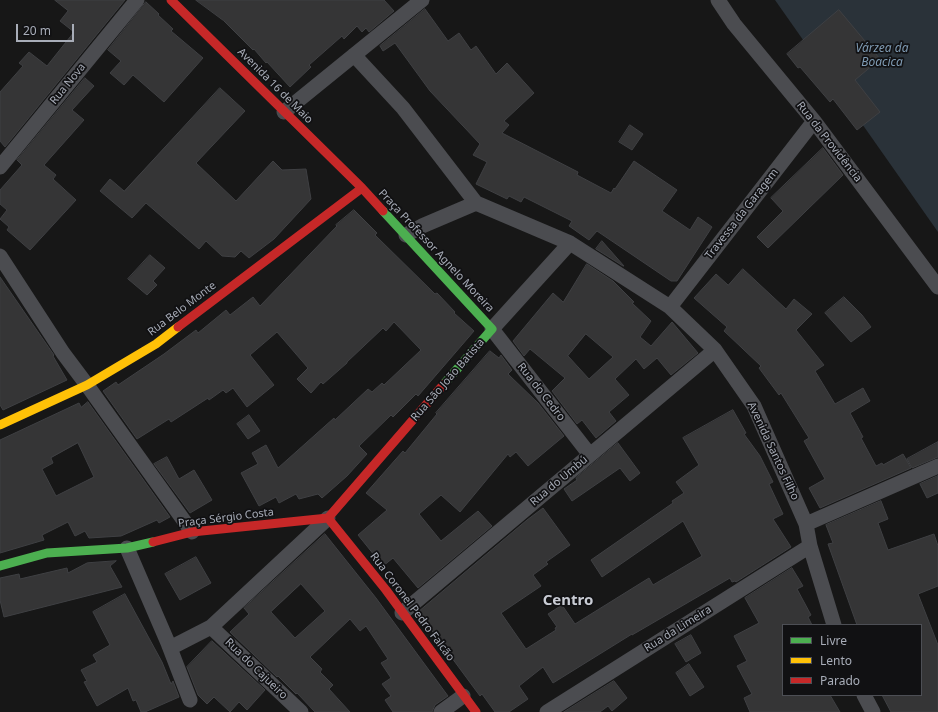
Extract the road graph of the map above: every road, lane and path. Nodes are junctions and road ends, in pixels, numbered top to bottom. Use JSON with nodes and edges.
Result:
{"nodes":[{"id":1,"x":137,"y":0,"type":"edge"},
{"id":2,"x":171,"y":0,"type":"edge"},
{"id":3,"x":718,"y":0,"type":"edge"},
{"id":4,"x":414,"y":2,"type":"edge"},
{"id":5,"x":354,"y":55,"type":"junction"},
{"id":6,"x":284,"y":112,"type":"junction"},
{"id":7,"x":814,"y":121,"type":"junction"},
{"id":8,"x":0,"y":167,"type":"edge"},
{"id":9,"x":362,"y":188,"type":"junction"},
{"id":10,"x":476,"y":203,"type":"junction"},
{"id":11,"x":406,"y":235,"type":"junction"},
{"id":12,"x":570,"y":243,"type":"junction"},
{"id":13,"x":0,"y":256,"type":"edge"},
{"id":14,"x":938,"y":287,"type":"edge"},
{"id":15,"x":670,"y":307,"type":"junction"},
{"id":16,"x":492,"y":329,"type":"junction"},
{"id":17,"x":715,"y":350,"type":"junction"},
{"id":18,"x":87,"y":385,"type":"junction"},
{"id":19,"x":0,"y":425,"type":"edge"},
{"id":20,"x":590,"y":455,"type":"junction"},
{"id":21,"x":938,"y":466,"type":"edge"},
{"id":22,"x":328,"y":518,"type":"junction"},
{"id":23,"x":806,"y":524,"type":"junction"},
{"id":24,"x":192,"y":532,"type":"junction"},
{"id":25,"x":810,"y":546,"type":"junction"},
{"id":26,"x":127,"y":548,"type":"junction"},
{"id":27,"x":0,"y":566,"type":"edge"},
{"id":28,"x":402,"y":613,"type":"junction"},
{"id":29,"x":834,"y":624,"type":"edge"},
{"id":30,"x":211,"y":627,"type":"junction"},
{"id":31,"x":169,"y":646,"type":"junction"},
{"id":32,"x":463,"y":696,"type":"junction"},
{"id":33,"x":865,"y":696,"type":"edge"},
{"id":34,"x":190,"y":700,"type":"dead end"},
{"id":35,"x":301,"y":712,"type":"edge"},
{"id":36,"x":441,"y":712,"type":"edge"},
{"id":37,"x":476,"y":712,"type":"edge"},
{"id":38,"x":547,"y":712,"type":"edge"},
{"id":39,"x":873,"y":712,"type":"edge"}],
"edges":[{"from":1,"to":8,"type":"street","name":"Rua Nova"},
{"from":2,"to":6,"type":"street","name":"Avenida 16 de Maio"},
{"from":3,"to":7,"type":"street","name":"Rua da Providência"},
{"from":4,"to":5,"type":"street"},
{"from":5,"to":6,"type":"street"},
{"from":5,"to":10,"type":"street"},
{"from":6,"to":9,"type":"street","name":"Avenida 16 de Maio"},
{"from":7,"to":14,"type":"street","name":"Rua da Providência"},
{"from":7,"to":15,"type":"street","name":"Travessa da Garagem"},
{"from":9,"to":11,"type":"street","name":"Praça Professor Agnelo Moreira"},
{"from":9,"to":18,"type":"street","name":"Rua Belo Monte"},
{"from":10,"to":11,"type":"street"},
{"from":10,"to":12,"type":"street","name":"Avenida Santos Filho"},
{"from":11,"to":16,"type":"street","name":"Praça Professor Agnelo Moreira"},
{"from":12,"to":15,"type":"street","name":"Avenida Santos Filho"},
{"from":12,"to":16,"type":"street","name":"Rua São João Batista"},
{"from":13,"to":18,"type":"street"},
{"from":15,"to":17,"type":"street","name":"Avenida Santos Filho"},
{"from":16,"to":20,"type":"street","name":"Rua do Cedro"},
{"from":16,"to":22,"type":"street","name":"Rua São João Batista"},
{"from":17,"to":20,"type":"street","name":"Rua do Umbú"},
{"from":17,"to":23,"type":"street","name":"Avenida Santos Filho"},
{"from":18,"to":19,"type":"street","name":"Rua Belo Monte"},
{"from":18,"to":24,"type":"street"},
{"from":20,"to":28,"type":"street","name":"Rua do Umbú"},
{"from":21,"to":23,"type":"street"},
{"from":22,"to":24,"type":"street","name":"Praça Sérgio Costa"},
{"from":22,"to":28,"type":"street","name":"Rua Coronel Pedro Falcão"},
{"from":22,"to":30,"type":"street"},
{"from":23,"to":25,"type":"street","name":"Avenida Santos Filho"},
{"from":24,"to":26,"type":"street","name":"Praça Sérgio Costa"},
{"from":25,"to":29,"type":"street","name":"Avenida Santos Filho"},
{"from":25,"to":38,"type":"street","name":"Rua da Limeira"},
{"from":26,"to":27,"type":"street","name":"Praça Sérgio Costa"},
{"from":26,"to":31,"type":"street"},
{"from":28,"to":32,"type":"street","name":"Rua Coronel Pedro Falcão"},
{"from":30,"to":31,"type":"street"},
{"from":30,"to":35,"type":"street","name":"Rua do Cajueiro"},
{"from":31,"to":34,"type":"street"},
{"from":32,"to":36,"type":"street"},
{"from":32,"to":37,"type":"street","name":"Rua Coronel Pedro Falcão"},
{"from":33,"to":39,"type":"street"}]}
